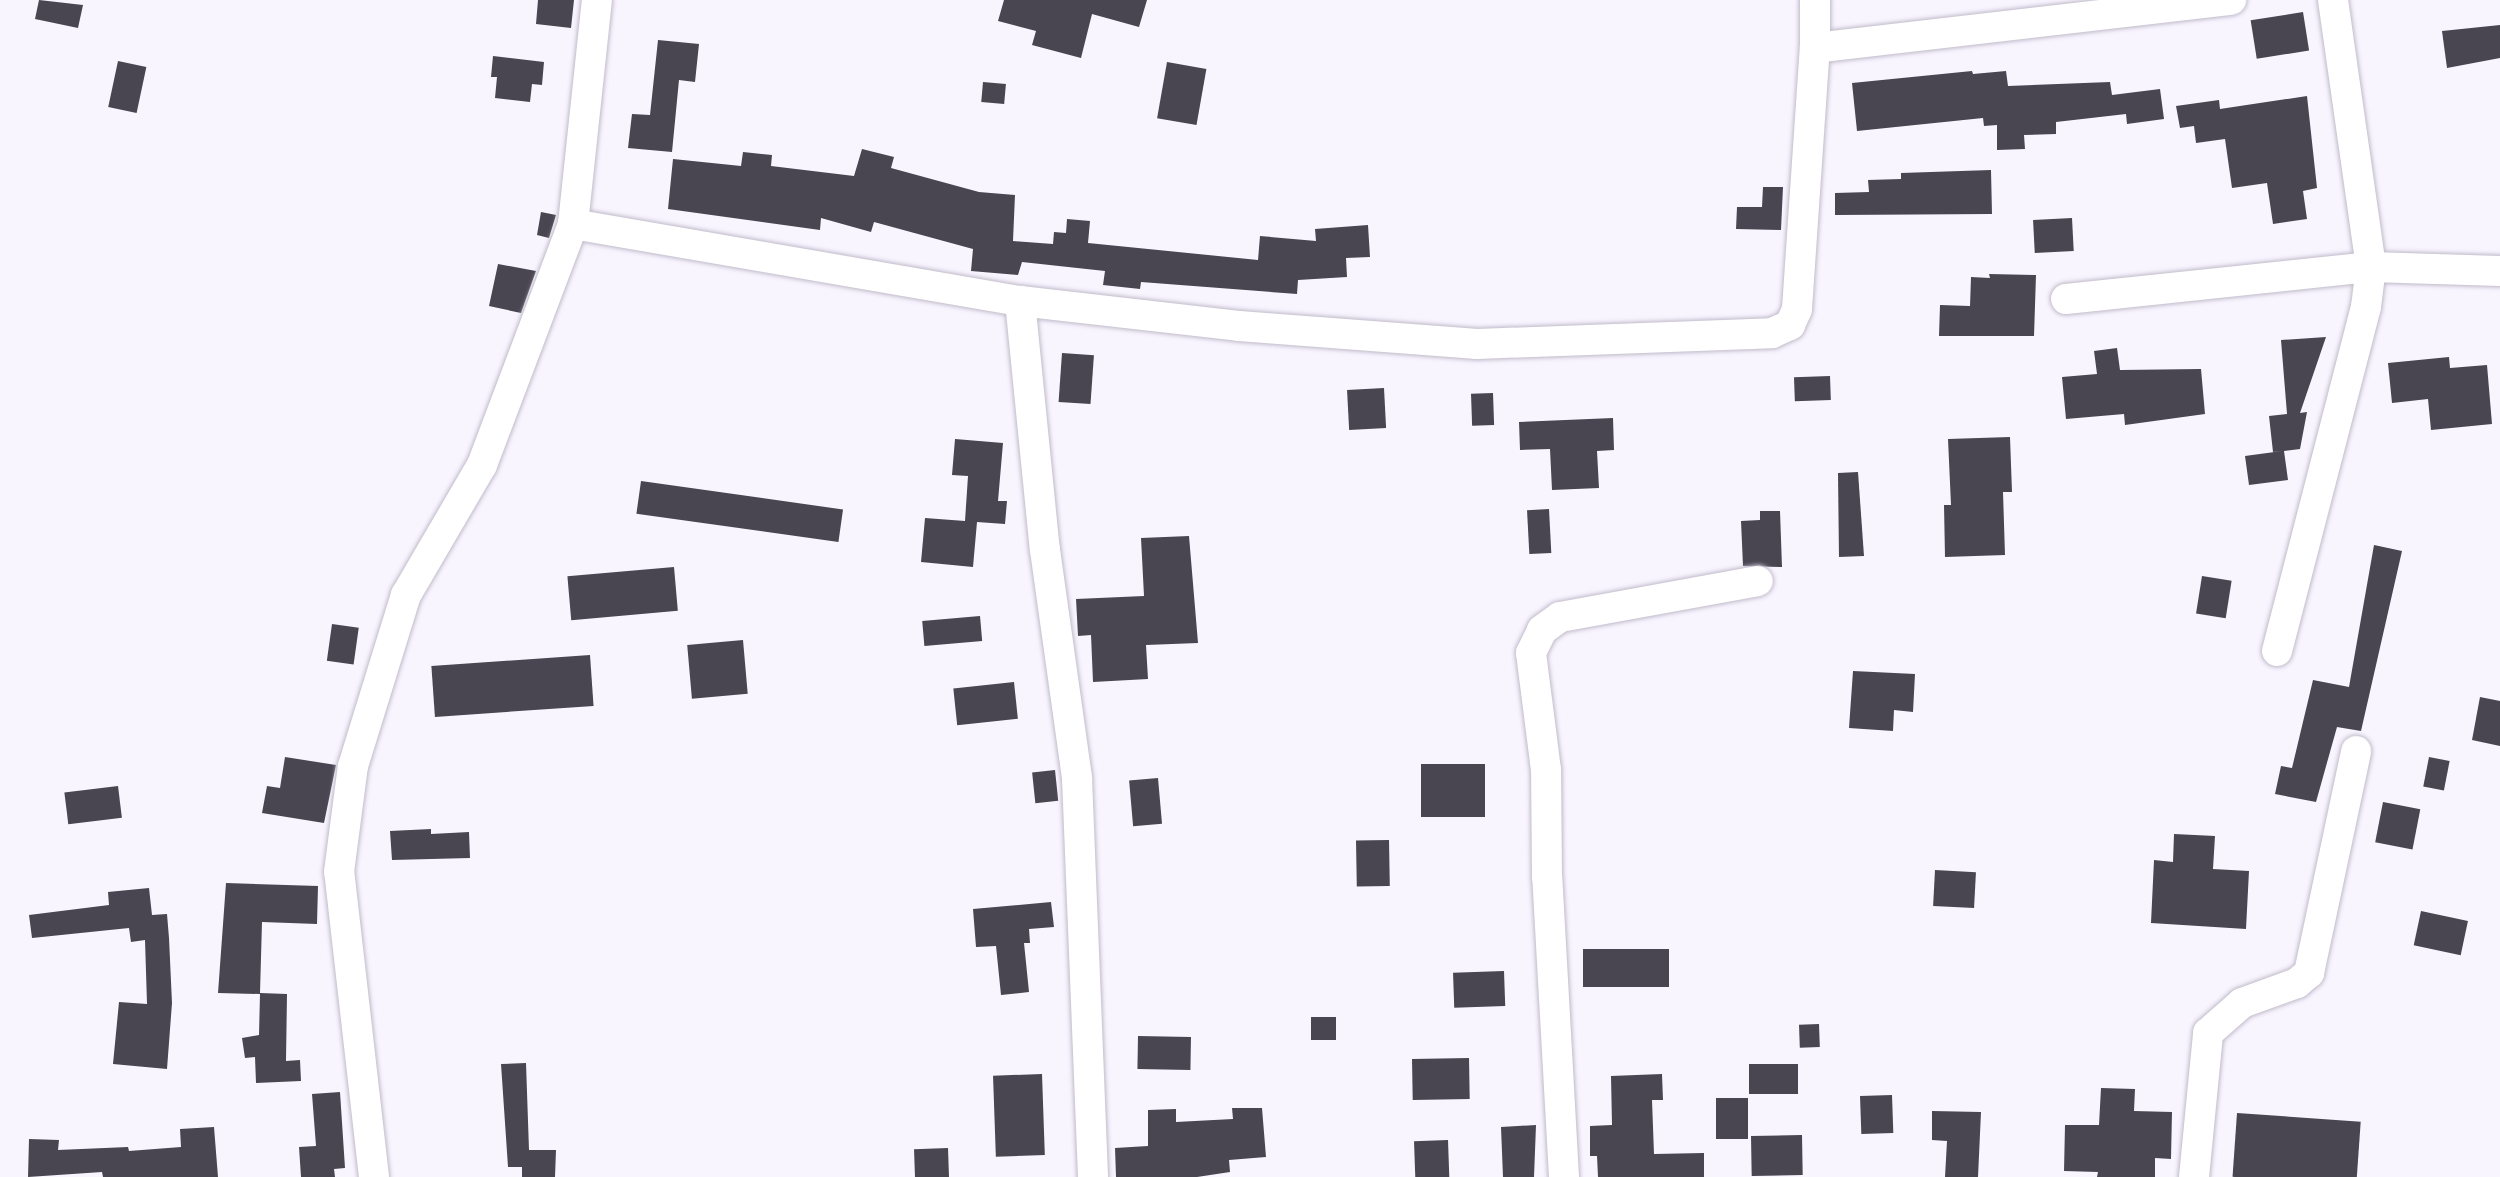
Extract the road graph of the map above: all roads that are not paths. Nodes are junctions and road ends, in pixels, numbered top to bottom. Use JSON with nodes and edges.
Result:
{"nodes":[{"id":1,"x":597,"y":0,"type":"edge"},
{"id":2,"x":1815,"y":0,"type":"edge"},
{"id":3,"x":2231,"y":0,"type":"edge"},
{"id":4,"x":2333,"y":0,"type":"edge"},
{"id":5,"x":1815,"y":48,"type":"junction"},
{"id":6,"x":573,"y":224,"type":"junction"},
{"id":7,"x":2371,"y":267,"type":"junction"},
{"id":8,"x":2500,"y":271,"type":"edge"},
{"id":9,"x":2066,"y":299,"type":"dead end"},
{"id":10,"x":1020,"y":301,"type":"junction"},
{"id":11,"x":1758,"y":581,"type":"dead end"},
{"id":12,"x":2277,"y":652,"type":"dead end"},
{"id":13,"x":2356,"y":751,"type":"dead end"},
{"id":14,"x":373,"y":1177,"type":"edge"},
{"id":15,"x":1093,"y":1177,"type":"edge"},
{"id":16,"x":1564,"y":1177,"type":"edge"},
{"id":17,"x":2194,"y":1177,"type":"edge"}],
"edges":[{"from":1,"to":6,"type":"street"},
{"from":2,"to":5,"type":"street"},
{"from":3,"to":5,"type":"street"},
{"from":4,"to":7,"type":"street"},
{"from":5,"to":10,"type":"street"},
{"from":6,"to":10,"type":"street"},
{"from":6,"to":14,"type":"street"},
{"from":7,"to":8,"type":"street"},
{"from":7,"to":9,"type":"street"},
{"from":7,"to":12,"type":"street"},
{"from":10,"to":15,"type":"street"},
{"from":11,"to":16,"type":"street"},
{"from":13,"to":17,"type":"street"}]}
